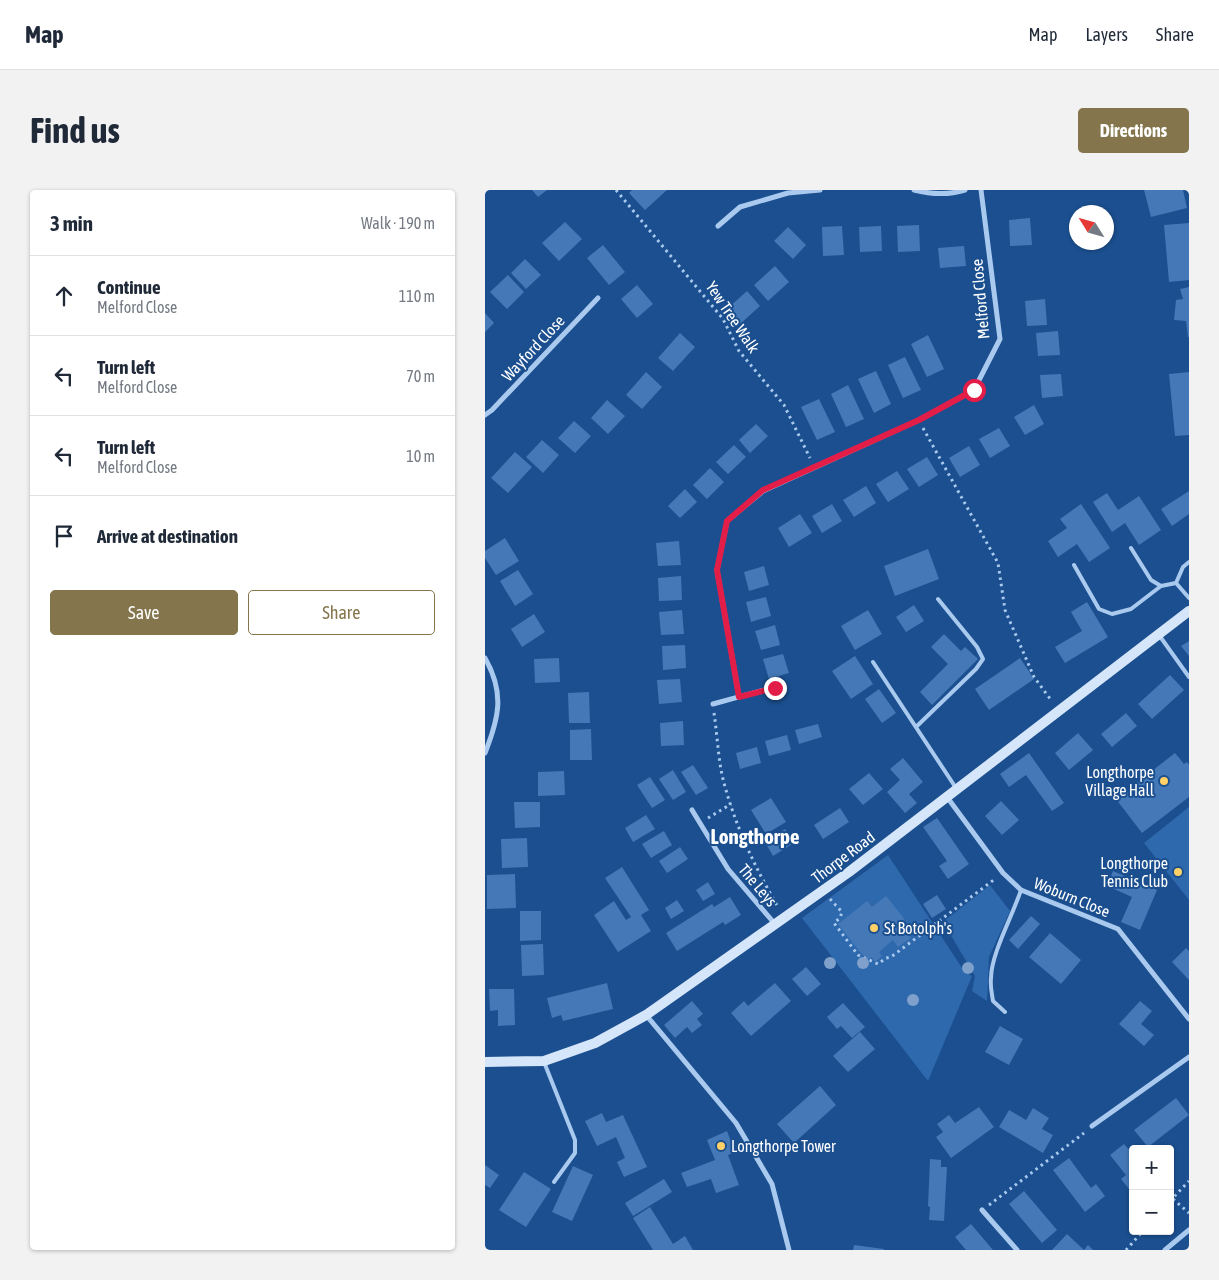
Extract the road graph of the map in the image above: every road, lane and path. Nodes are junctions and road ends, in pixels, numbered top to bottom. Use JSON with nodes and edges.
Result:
{"nodes":[{"id":1,"x":616,"y":190,"type":"edge"},
{"id":2,"x":820,"y":190,"type":"edge"},
{"id":3,"x":914,"y":190,"type":"edge"},
{"id":4,"x":965,"y":190,"type":"edge"},
{"id":5,"x":981,"y":190,"type":"edge"},
{"id":6,"x":718,"y":226,"type":"dead end"},
{"id":7,"x":598,"y":298,"type":"dead end"},
{"id":8,"x":485,"y":415,"type":"edge"},
{"id":9,"x":919,"y":420,"type":"junction"},
{"id":10,"x":815,"y":468,"type":"junction"},
{"id":11,"x":1131,"y":548,"type":"dead end"},
{"id":12,"x":1189,"y":562,"type":"edge"},
{"id":13,"x":1074,"y":565,"type":"dead end"},
{"id":14,"x":1177,"y":583,"type":"junction"},
{"id":15,"x":1161,"y":586,"type":"junction"},
{"id":16,"x":1189,"y":598,"type":"edge"},
{"id":17,"x":938,"y":599,"type":"dead end"},
{"id":18,"x":1189,"y":611,"type":"edge"},
{"id":19,"x":1159,"y":635,"type":"junction"},
{"id":20,"x":485,"y":658,"type":"edge"},
{"id":21,"x":873,"y":662,"type":"dead end"},
{"id":22,"x":1189,"y":678,"type":"edge"},
{"id":23,"x":775,"y":688,"type":"dead end"},
{"id":24,"x":739,"y":697,"type":"junction"},
{"id":25,"x":1058,"y":697,"type":"dead end"},
{"id":26,"x":713,"y":704,"type":"joint"},
{"id":27,"x":916,"y":727,"type":"junction"},
{"id":28,"x":485,"y":753,"type":"edge"},
{"id":29,"x":957,"y":789,"type":"junction"},
{"id":30,"x":947,"y":797,"type":"junction"},
{"id":31,"x":731,"y":804,"type":"junction"},
{"id":32,"x":692,"y":810,"type":"dead end"},
{"id":33,"x":700,"y":823,"type":"junction"},
{"id":34,"x":1003,"y":873,"type":"junction"},
{"id":35,"x":823,"y":890,"type":"junction"},
{"id":36,"x":1021,"y":890,"type":"junction"},
{"id":37,"x":785,"y":918,"type":"junction"},
{"id":38,"x":775,"y":925,"type":"junction"},
{"id":39,"x":1005,"y":1012,"type":"dead end"},
{"id":40,"x":645,"y":1015,"type":"junction"},
{"id":41,"x":1189,"y":1019,"type":"edge"},
{"id":42,"x":1189,"y":1056,"type":"edge"},
{"id":43,"x":543,"y":1061,"type":"junction"},
{"id":44,"x":485,"y":1062,"type":"edge"},
{"id":45,"x":1092,"y":1126,"type":"joint"},
{"id":46,"x":1189,"y":1181,"type":"edge"},
{"id":47,"x":554,"y":1182,"type":"dead end"},
{"id":48,"x":1174,"y":1198,"type":"edge"},
{"id":49,"x":1174,"y":1202,"type":"edge"},
{"id":50,"x":982,"y":1210,"type":"joint"},
{"id":51,"x":1189,"y":1213,"type":"edge"},
{"id":52,"x":1189,"y":1230,"type":"edge"},
{"id":53,"x":1140,"y":1235,"type":"edge"},
{"id":54,"x":789,"y":1250,"type":"edge"},
{"id":55,"x":1017,"y":1250,"type":"edge"},
{"id":56,"x":1127,"y":1250,"type":"edge"},
{"id":57,"x":1165,"y":1250,"type":"edge"}],
"edges":[{"from":1,"to":10,"type":"path","name":"Yew Tree Walk"},
{"from":2,"to":6,"type":"street"},
{"from":3,"to":4,"type":"street"},
{"from":5,"to":9,"type":"street","name":"Melford Close"},
{"from":7,"to":8,"type":"street","name":"Wayford Close"},
{"from":9,"to":10,"type":"street","name":"Melford Close"},
{"from":9,"to":25,"type":"path"},
{"from":10,"to":24,"type":"street","name":"Melford Close"},
{"from":11,"to":15,"type":"lane"},
{"from":12,"to":14,"type":"lane"},
{"from":13,"to":15,"type":"lane"},
{"from":14,"to":15,"type":"lane"},
{"from":14,"to":16,"type":"lane"},
{"from":17,"to":27,"type":"lane"},
{"from":18,"to":19,"type":"street","name":"Thorpe Road"},
{"from":19,"to":22,"type":"lane"},
{"from":19,"to":29,"type":"street","name":"Thorpe Road"},
{"from":20,"to":28,"type":"street"},
{"from":21,"to":27,"type":"lane"},
{"from":23,"to":24,"type":"street"},
{"from":24,"to":26,"type":"street"},
{"from":26,"to":31,"type":"path"},
{"from":27,"to":29,"type":"lane"},
{"from":29,"to":30,"type":"street","name":"Thorpe Road"},
{"from":30,"to":34,"type":"street","name":"Woburn Close"},
{"from":30,"to":35,"type":"street","name":"Thorpe Road"},
{"from":31,"to":33,"type":"path"},
{"from":31,"to":37,"type":"path"},
{"from":32,"to":33,"type":"street","name":"The Leys"},
{"from":33,"to":38,"type":"street","name":"The Leys"},
{"from":34,"to":35,"type":"path"},
{"from":34,"to":36,"type":"street","name":"Woburn Close"},
{"from":35,"to":37,"type":"street","name":"Thorpe Road"},
{"from":36,"to":39,"type":"lane"},
{"from":36,"to":41,"type":"street","name":"Woburn Close"},
{"from":37,"to":38,"type":"street","name":"Thorpe Road"},
{"from":38,"to":40,"type":"street","name":"Thorpe Road"},
{"from":40,"to":43,"type":"street","name":"Thorpe Road"},
{"from":40,"to":54,"type":"street"},
{"from":42,"to":45,"type":"street"},
{"from":43,"to":44,"type":"street","name":"Thorpe Road"},
{"from":43,"to":47,"type":"lane"},
{"from":45,"to":50,"type":"path"},
{"from":46,"to":48,"type":"path"},
{"from":49,"to":51,"type":"path"},
{"from":50,"to":55,"type":"street"},
{"from":52,"to":57,"type":"street"},
{"from":53,"to":56,"type":"path"}]}
